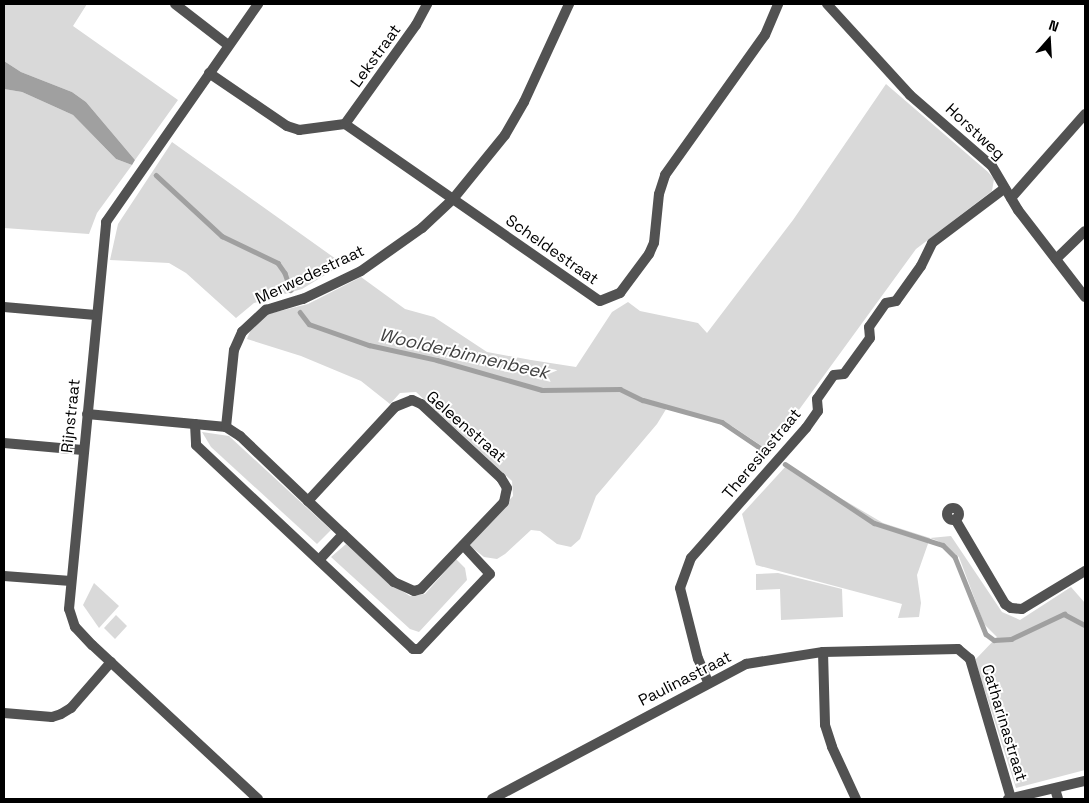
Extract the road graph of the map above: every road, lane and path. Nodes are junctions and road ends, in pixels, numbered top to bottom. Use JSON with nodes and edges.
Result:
{"nodes":[{"id":1,"x":174,"y":4,"type":"edge"},
{"id":2,"x":258,"y":4,"type":"edge"},
{"id":3,"x":428,"y":4,"type":"edge"},
{"id":4,"x":569,"y":4,"type":"edge"},
{"id":5,"x":778,"y":4,"type":"edge"},
{"id":6,"x":827,"y":4,"type":"edge"},
{"id":7,"x":228,"y":45,"type":"junction"},
{"id":8,"x":209,"y":73,"type":"junction"},
{"id":9,"x":1085,"y":114,"type":"edge"},
{"id":10,"x":345,"y":124,"type":"junction"},
{"id":11,"x":1005,"y":188,"type":"junction"},
{"id":12,"x":1012,"y":198,"type":"junction"},
{"id":13,"x":453,"y":199,"type":"junction"},
{"id":14,"x":1085,"y":231,"type":"edge"},
{"id":15,"x":1056,"y":259,"type":"junction"},
{"id":16,"x":1085,"y":297,"type":"edge"},
{"id":17,"x":4,"y":306,"type":"edge"},
{"id":18,"x":96,"y":315,"type":"junction"},
{"id":19,"x":87,"y":414,"type":"junction"},
{"id":20,"x":195,"y":424,"type":"junction"},
{"id":21,"x":226,"y":427,"type":"junction"},
{"id":22,"x":4,"y":443,"type":"edge"},
{"id":23,"x":83,"y":450,"type":"junction"},
{"id":24,"x":308,"y":500,"type":"junction"},
{"id":25,"x":955,"y":519,"type":"dead end"},
{"id":26,"x":343,"y":534,"type":"junction"},
{"id":27,"x":464,"y":546,"type":"junction"},
{"id":28,"x":319,"y":560,"type":"junction"},
{"id":29,"x":1084,"y":575,"type":"edge"},
{"id":30,"x":4,"y":576,"type":"edge"},
{"id":31,"x":71,"y":581,"type":"junction"},
{"id":32,"x":823,"y":652,"type":"junction"},
{"id":33,"x":968,"y":657,"type":"joint"},
{"id":34,"x":111,"y":662,"type":"junction"},
{"id":35,"x":708,"y":682,"type":"junction"},
{"id":36,"x":4,"y":713,"type":"edge"},
{"id":37,"x":1085,"y":781,"type":"edge"},
{"id":38,"x":1057,"y":794,"type":"edge"},
{"id":39,"x":258,"y":799,"type":"edge"},
{"id":40,"x":492,"y":799,"type":"edge"},
{"id":41,"x":856,"y":799,"type":"edge"},
{"id":42,"x":1009,"y":799,"type":"edge"}],
"edges":[{"from":1,"to":7,"type":"street"},
{"from":2,"to":7,"type":"street","name":"Rijnstraat"},
{"from":3,"to":10,"type":"street","name":"Lekstraat"},
{"from":4,"to":13,"type":"street","name":"Merwedestraat"},
{"from":5,"to":13,"type":"street","name":"Scheldestraat"},
{"from":6,"to":11,"type":"street","name":"Horstweg"},
{"from":7,"to":8,"type":"street","name":"Rijnstraat"},
{"from":8,"to":10,"type":"street"},
{"from":8,"to":18,"type":"street","name":"Rijnstraat"},
{"from":9,"to":12,"type":"street"},
{"from":10,"to":13,"type":"street","name":"Scheldestraat"},
{"from":11,"to":12,"type":"street","name":"Horstweg"},
{"from":11,"to":35,"type":"street","name":"Theresiastraat"},
{"from":12,"to":15,"type":"street","name":"Horstweg"},
{"from":13,"to":21,"type":"street","name":"Merwedestraat"},
{"from":14,"to":15,"type":"street"},
{"from":15,"to":16,"type":"street","name":"Horstweg"},
{"from":17,"to":18,"type":"street"},
{"from":18,"to":19,"type":"street","name":"Rijnstraat"},
{"from":19,"to":20,"type":"street"},
{"from":19,"to":23,"type":"street","name":"Rijnstraat"},
{"from":20,"to":21,"type":"street"},
{"from":20,"to":28,"type":"street"},
{"from":21,"to":24,"type":"street","name":"Geleenstraat"},
{"from":22,"to":23,"type":"street"},
{"from":23,"to":31,"type":"street","name":"Rijnstraat"},
{"from":24,"to":26,"type":"street","name":"Geleenstraat"},
{"from":24,"to":27,"type":"street","name":"Geleenstraat"},
{"from":25,"to":29,"type":"street"},
{"from":26,"to":27,"type":"street","name":"Geleenstraat"},
{"from":26,"to":28,"type":"street"},
{"from":27,"to":28,"type":"street"},
{"from":30,"to":31,"type":"street"},
{"from":31,"to":34,"type":"street","name":"Rijnstraat"},
{"from":32,"to":33,"type":"street","name":"Paulinastraat"},
{"from":32,"to":35,"type":"street","name":"Paulinastraat"},
{"from":32,"to":41,"type":"street"},
{"from":33,"to":42,"type":"street","name":"Catharinastraat"},
{"from":34,"to":36,"type":"street"},
{"from":34,"to":39,"type":"street","name":"Rijnstraat"},
{"from":35,"to":40,"type":"street","name":"Paulinastraat"},
{"from":37,"to":38,"type":"street"},
{"from":38,"to":42,"type":"street"}]}
